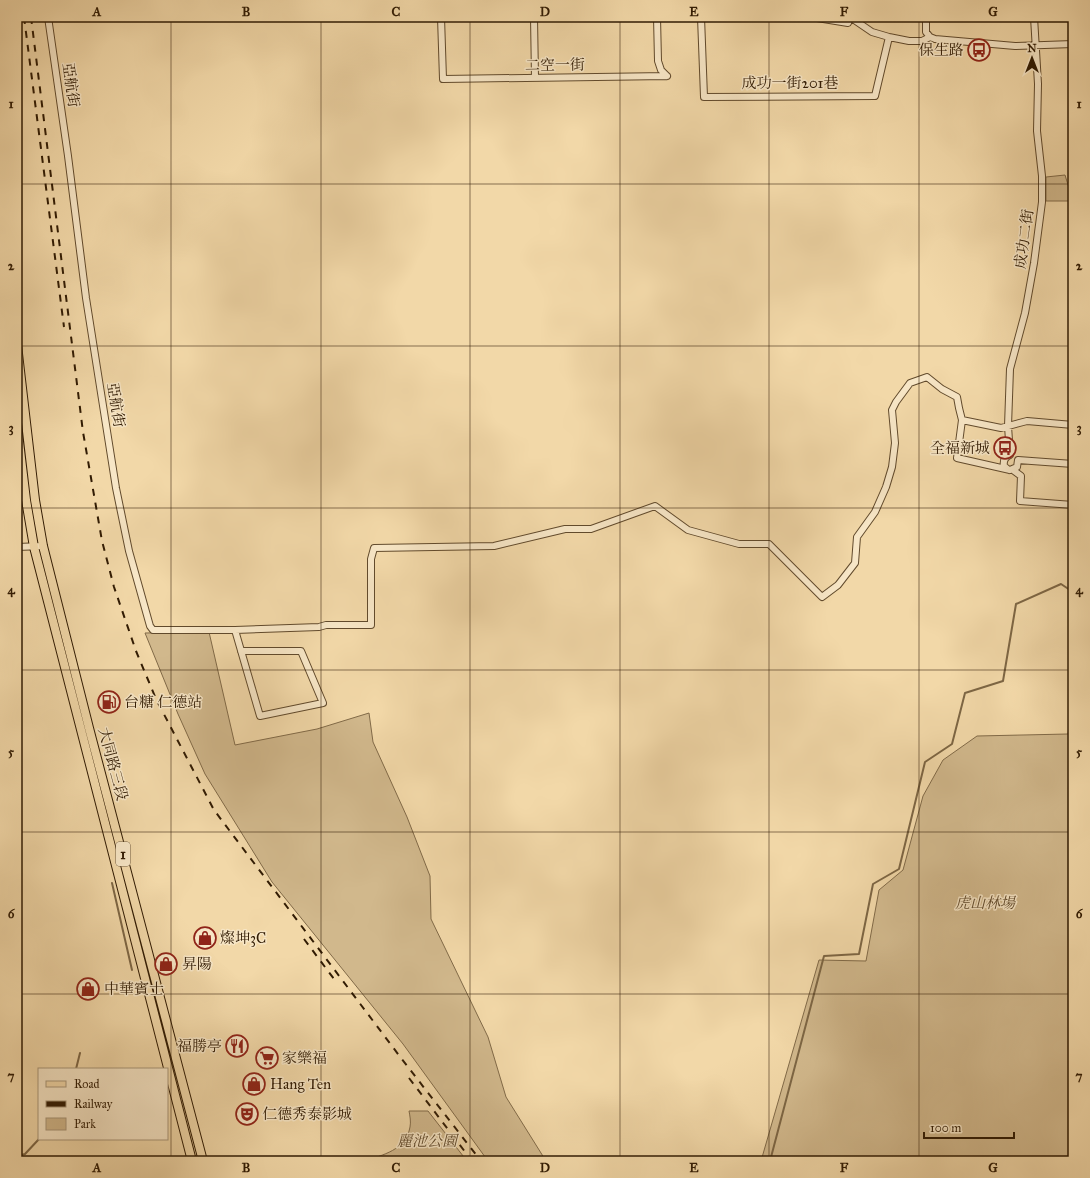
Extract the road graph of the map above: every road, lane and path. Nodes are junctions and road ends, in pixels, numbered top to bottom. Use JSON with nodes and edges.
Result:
{"nodes":[{"id":1,"x":48,"y":17,"type":"edge"},
{"id":2,"x":441,"y":17,"type":"edge"},
{"id":3,"x":534,"y":17,"type":"edge"},
{"id":4,"x":656,"y":17,"type":"edge"},
{"id":5,"x":701,"y":17,"type":"edge"},
{"id":6,"x":811,"y":17,"type":"edge"},
{"id":7,"x":850,"y":17,"type":"edge"},
{"id":8,"x":926,"y":17,"type":"edge"},
{"id":9,"x":1034,"y":17,"type":"edge"},
{"id":10,"x":889,"y":37,"type":"junction"},
{"id":11,"x":930,"y":37,"type":"junction"},
{"id":12,"x":1073,"y":44,"type":"edge"},
{"id":13,"x":1036,"y":46,"type":"junction"},
{"id":14,"x":535,"y":78,"type":"junction"},
{"id":15,"x":17,"y":345,"type":"edge"},
{"id":16,"x":962,"y":420,"type":"junction"},
{"id":17,"x":17,"y":425,"type":"edge"},
{"id":18,"x":1073,"y":425,"type":"edge"},
{"id":19,"x":1008,"y":426,"type":"junction"},
{"id":20,"x":1007,"y":457,"type":"junction"},
{"id":21,"x":1018,"y":460,"type":"junction"},
{"id":22,"x":1073,"y":464,"type":"edge"},
{"id":23,"x":1011,"y":470,"type":"junction"},
{"id":24,"x":1073,"y":505,"type":"edge"},
{"id":25,"x":43,"y":546,"type":"junction"},
{"id":26,"x":17,"y":547,"type":"edge"},
{"id":27,"x":34,"y":547,"type":"junction"},
{"id":28,"x":235,"y":630,"type":"junction"},
{"id":29,"x":241,"y":651,"type":"junction"},
{"id":30,"x":192,"y":1161,"type":"edge"},
{"id":31,"x":203,"y":1161,"type":"edge"}],
"edges":[{"from":1,"to":28,"type":"street","name":"亞航街"},
{"from":2,"to":14,"type":"street","name":"二空一街"},
{"from":3,"to":14,"type":"street"},
{"from":4,"to":14,"type":"street","name":"二空一街"},
{"from":5,"to":10,"type":"street","name":"成功一街201巷"},
{"from":6,"to":7,"type":"street"},
{"from":7,"to":10,"type":"street"},
{"from":8,"to":11,"type":"street"},
{"from":9,"to":13,"type":"street","name":"成功二街"},
{"from":10,"to":11,"type":"street"},
{"from":11,"to":13,"type":"street"},
{"from":12,"to":13,"type":"street"},
{"from":13,"to":19,"type":"street","name":"成功二街"},
{"from":15,"to":25,"type":"main road","name":"大同路三段","number":"1"},
{"from":16,"to":19,"type":"street"},
{"from":16,"to":23,"type":"street"},
{"from":16,"to":28,"type":"street","name":"亞航街"},
{"from":17,"to":27,"type":"main road","name":"大同路三段","number":"1"},
{"from":18,"to":19,"type":"street"},
{"from":19,"to":20,"type":"street","name":"成功二街"},
{"from":20,"to":21,"type":"street"},
{"from":20,"to":23,"type":"street"},
{"from":21,"to":22,"type":"street"},
{"from":21,"to":23,"type":"street"},
{"from":23,"to":24,"type":"street"},
{"from":25,"to":27,"type":"street"},
{"from":25,"to":31,"type":"main road","name":"大同路三段","number":"1"},
{"from":26,"to":27,"type":"street"},
{"from":27,"to":30,"type":"main road","name":"大同路三段","number":"1"},
{"from":28,"to":29,"type":"street"},
{"from":29,"to":29,"type":"street"}]}
